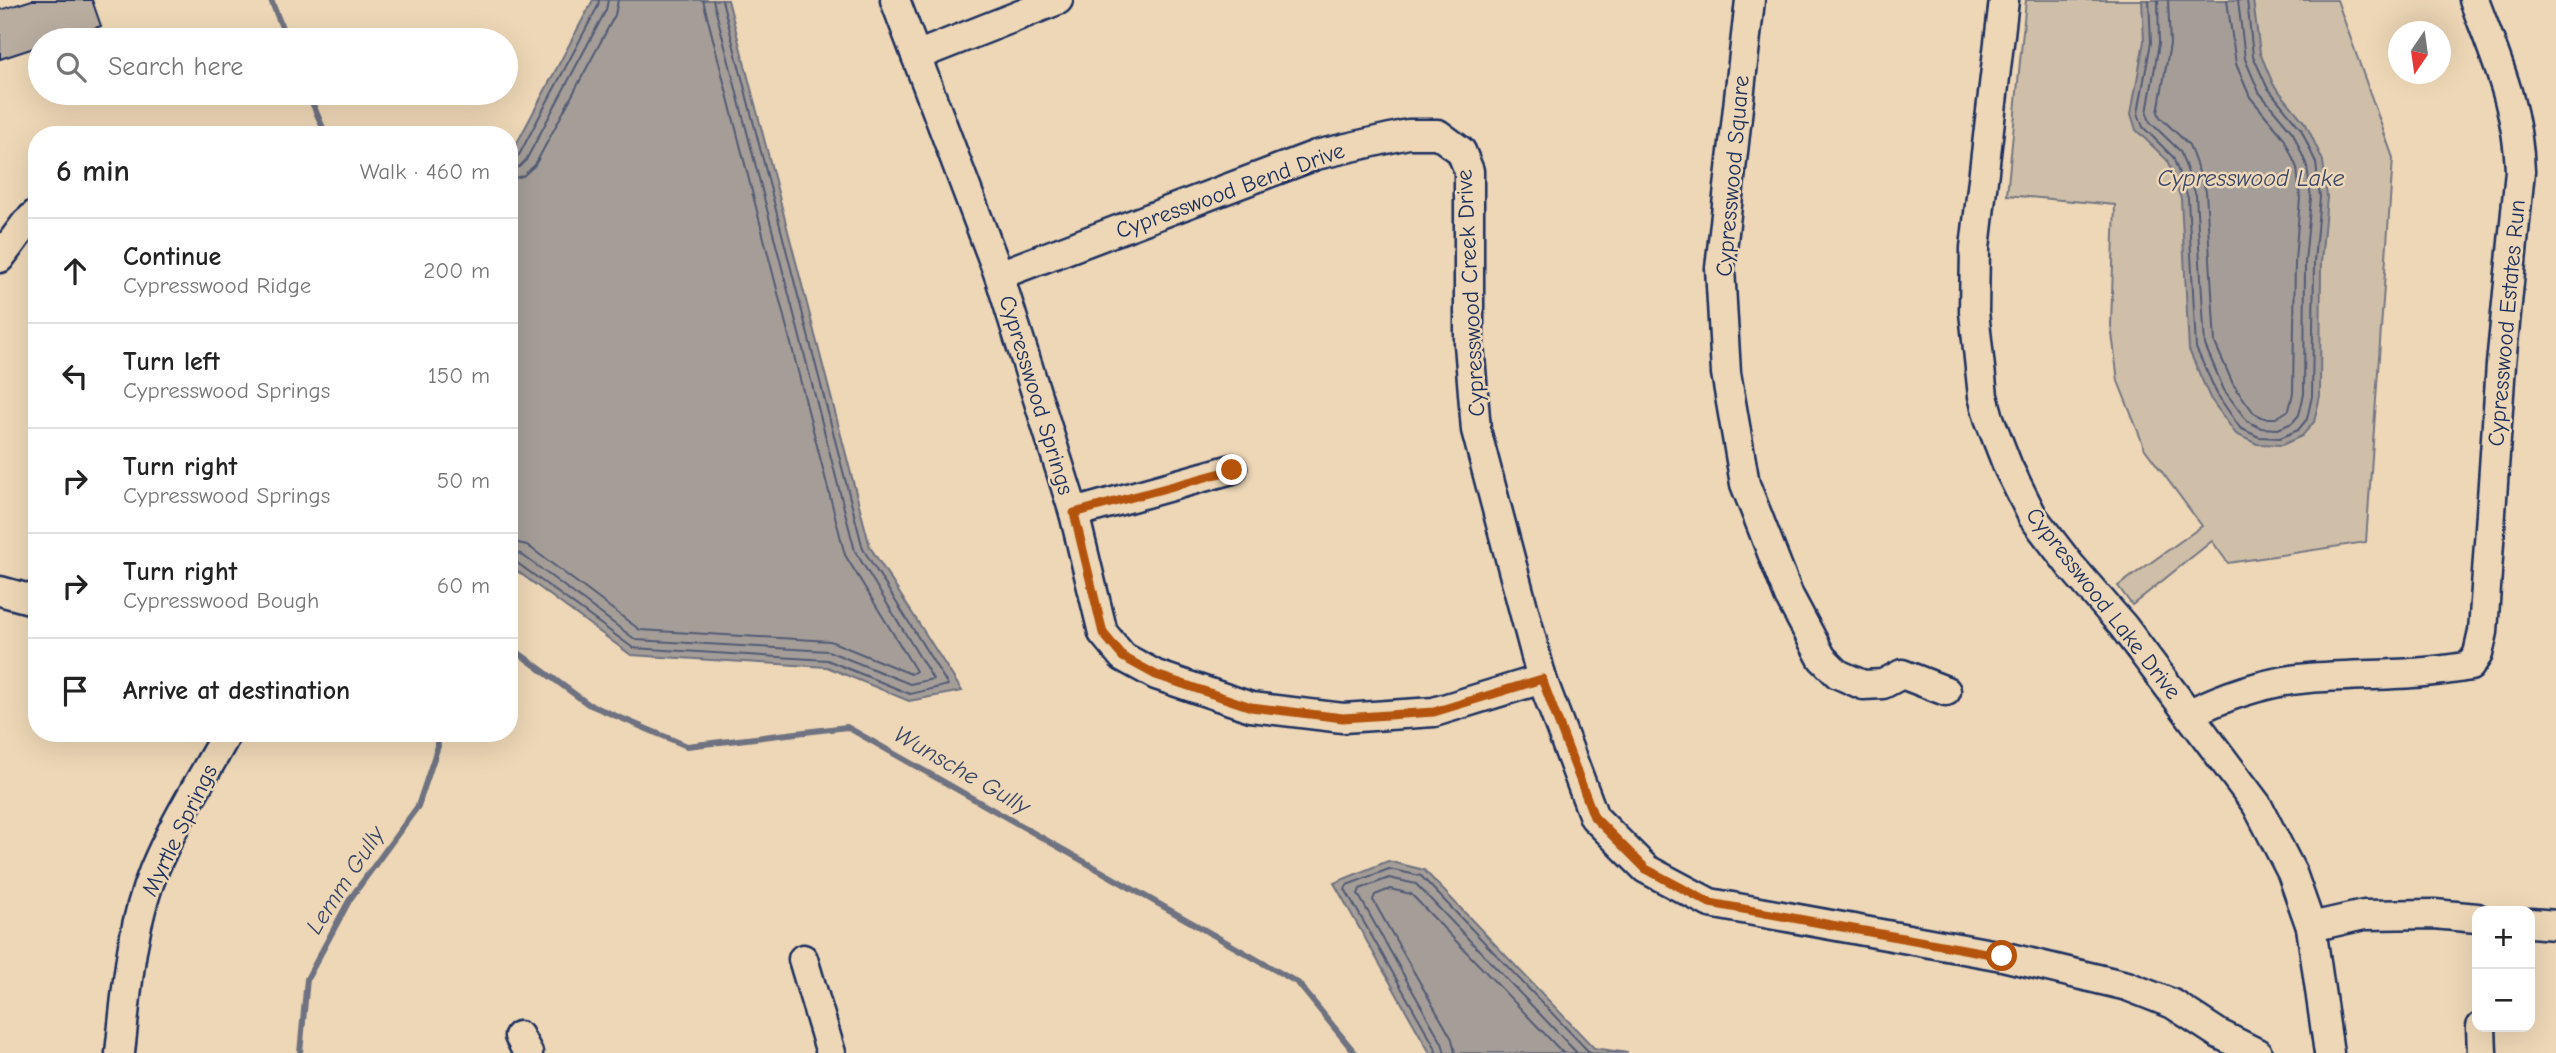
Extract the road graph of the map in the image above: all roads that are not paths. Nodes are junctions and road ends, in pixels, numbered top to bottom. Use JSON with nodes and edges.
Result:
{"nodes":[{"id":1,"x":895,"y":0,"type":"edge"},
{"id":2,"x":1058,"y":0,"type":"edge"},
{"id":3,"x":1750,"y":0,"type":"edge"},
{"id":4,"x":2004,"y":0,"type":"edge"},
{"id":5,"x":2474,"y":0,"type":"edge"},
{"id":6,"x":916,"y":56,"type":"junction"},
{"id":7,"x":1461,"y":151,"type":"joint"},
{"id":8,"x":28,"y":221,"type":"edge"},
{"id":9,"x":0,"y":258,"type":"edge"},
{"id":10,"x":999,"y":275,"type":"junction"},
{"id":11,"x":1232,"y":470,"type":"dead end"},
{"id":12,"x":1074,"y":513,"type":"junction"},
{"id":13,"x":0,"y":591,"type":"edge"},
{"id":14,"x":28,"y":599,"type":"edge"},
{"id":15,"x":1542,"y":679,"type":"junction"},
{"id":16,"x":1946,"y":691,"type":"dead end"},
{"id":17,"x":2190,"y":713,"type":"junction"},
{"id":18,"x":222,"y":742,"type":"edge"},
{"id":19,"x":2472,"y":918,"type":"edge"},
{"id":20,"x":2535,"y":923,"type":"edge"},
{"id":21,"x":2556,"y":925,"type":"edge"},
{"id":22,"x":2311,"y":927,"type":"junction"},
{"id":23,"x":803,"y":959,"type":"dead end"},
{"id":24,"x":2482,"y":1032,"type":"edge"},
{"id":25,"x":120,"y":1053,"type":"edge"},
{"id":26,"x":831,"y":1053,"type":"edge"},
{"id":27,"x":2258,"y":1053,"type":"edge"},
{"id":28,"x":2329,"y":1053,"type":"edge"},
{"id":29,"x":2482,"y":1053,"type":"edge"}],
"edges":[{"from":1,"to":6,"type":"street","name":"Cypresswood Springs"},
{"from":2,"to":6,"type":"street"},
{"from":3,"to":16,"type":"street","name":"Cypresswood Square"},
{"from":4,"to":17,"type":"street","name":"Cypresswood Lake Drive"},
{"from":5,"to":17,"type":"street","name":"Cypresswood Estates Run"},
{"from":6,"to":10,"type":"street","name":"Cypresswood Springs"},
{"from":7,"to":10,"type":"street","name":"Cypresswood Bend Drive"},
{"from":7,"to":15,"type":"street","name":"Cypresswood Creek Drive"},
{"from":8,"to":9,"type":"street"},
{"from":10,"to":12,"type":"street","name":"Cypresswood Springs"},
{"from":11,"to":12,"type":"street"},
{"from":12,"to":15,"type":"street","name":"Cypresswood Springs"},
{"from":13,"to":14,"type":"street"},
{"from":15,"to":27,"type":"street","name":"Cypresswood Creek Drive"},
{"from":17,"to":22,"type":"street","name":"Cypresswood Lake Drive"},
{"from":18,"to":25,"type":"street","name":"Myrtle Springs"},
{"from":19,"to":22,"type":"street"},
{"from":20,"to":21,"type":"street"},
{"from":22,"to":28,"type":"street","name":"Cypresswood Lake Drive"},
{"from":23,"to":26,"type":"street"},
{"from":24,"to":29,"type":"street"}]}
